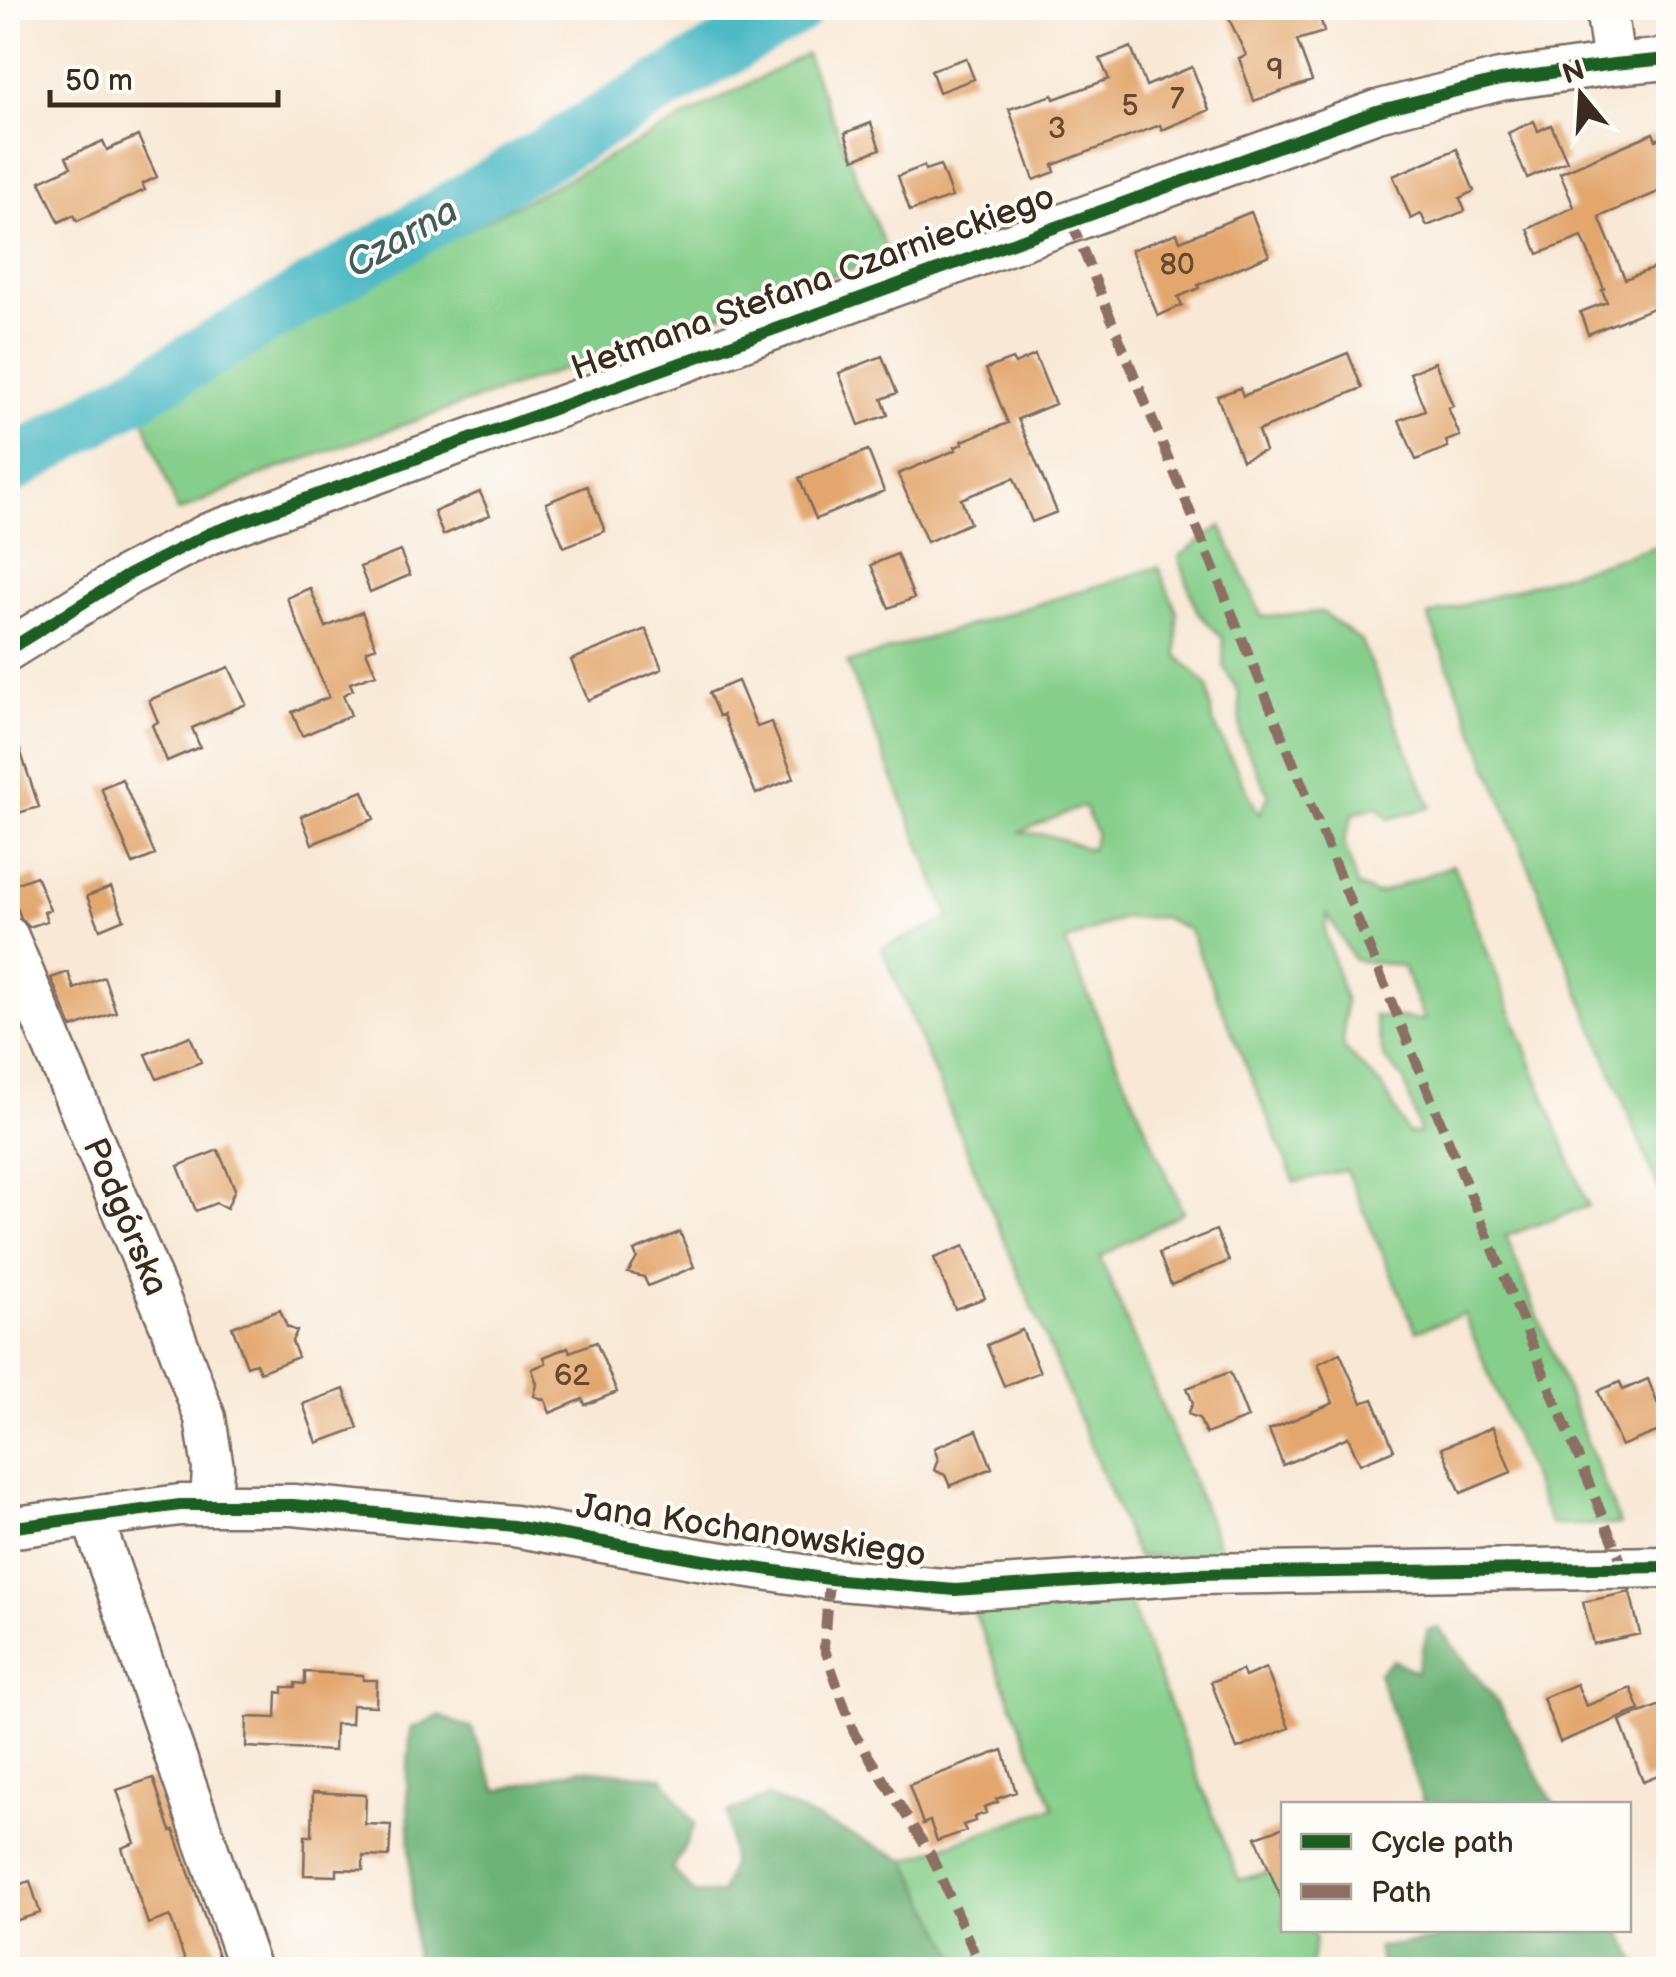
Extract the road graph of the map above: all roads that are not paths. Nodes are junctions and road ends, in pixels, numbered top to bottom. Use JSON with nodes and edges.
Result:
{"nodes":[{"id":1,"x":1610,"y":8,"type":"edge"},
{"id":2,"x":1668,"y":59,"type":"edge"},
{"id":3,"x":1614,"y":64,"type":"junction"},
{"id":4,"x":8,"y":650,"type":"edge"},
{"id":5,"x":8,"y":938,"type":"edge"},
{"id":6,"x":210,"y":1505,"type":"junction"},
{"id":7,"x":92,"y":1518,"type":"junction"},
{"id":8,"x":8,"y":1528,"type":"edge"},
{"id":9,"x":1668,"y":1567,"type":"edge"},
{"id":10,"x":250,"y":1970,"type":"edge"}],
"edges":[{"from":1,"to":3,"type":"street"},
{"from":2,"to":3,"type":"street","name":"Hetmana Stefana Czarnieckiego"},
{"from":3,"to":4,"type":"street","name":"Hetmana Stefana Czarnieckiego"},
{"from":5,"to":6,"type":"street","name":"Podgórska"},
{"from":6,"to":7,"type":"street","name":"Jana Kochanowskiego"},
{"from":6,"to":9,"type":"street","name":"Jana Kochanowskiego"},
{"from":7,"to":8,"type":"street","name":"Jana Kochanowskiego"},
{"from":7,"to":10,"type":"street"}]}
